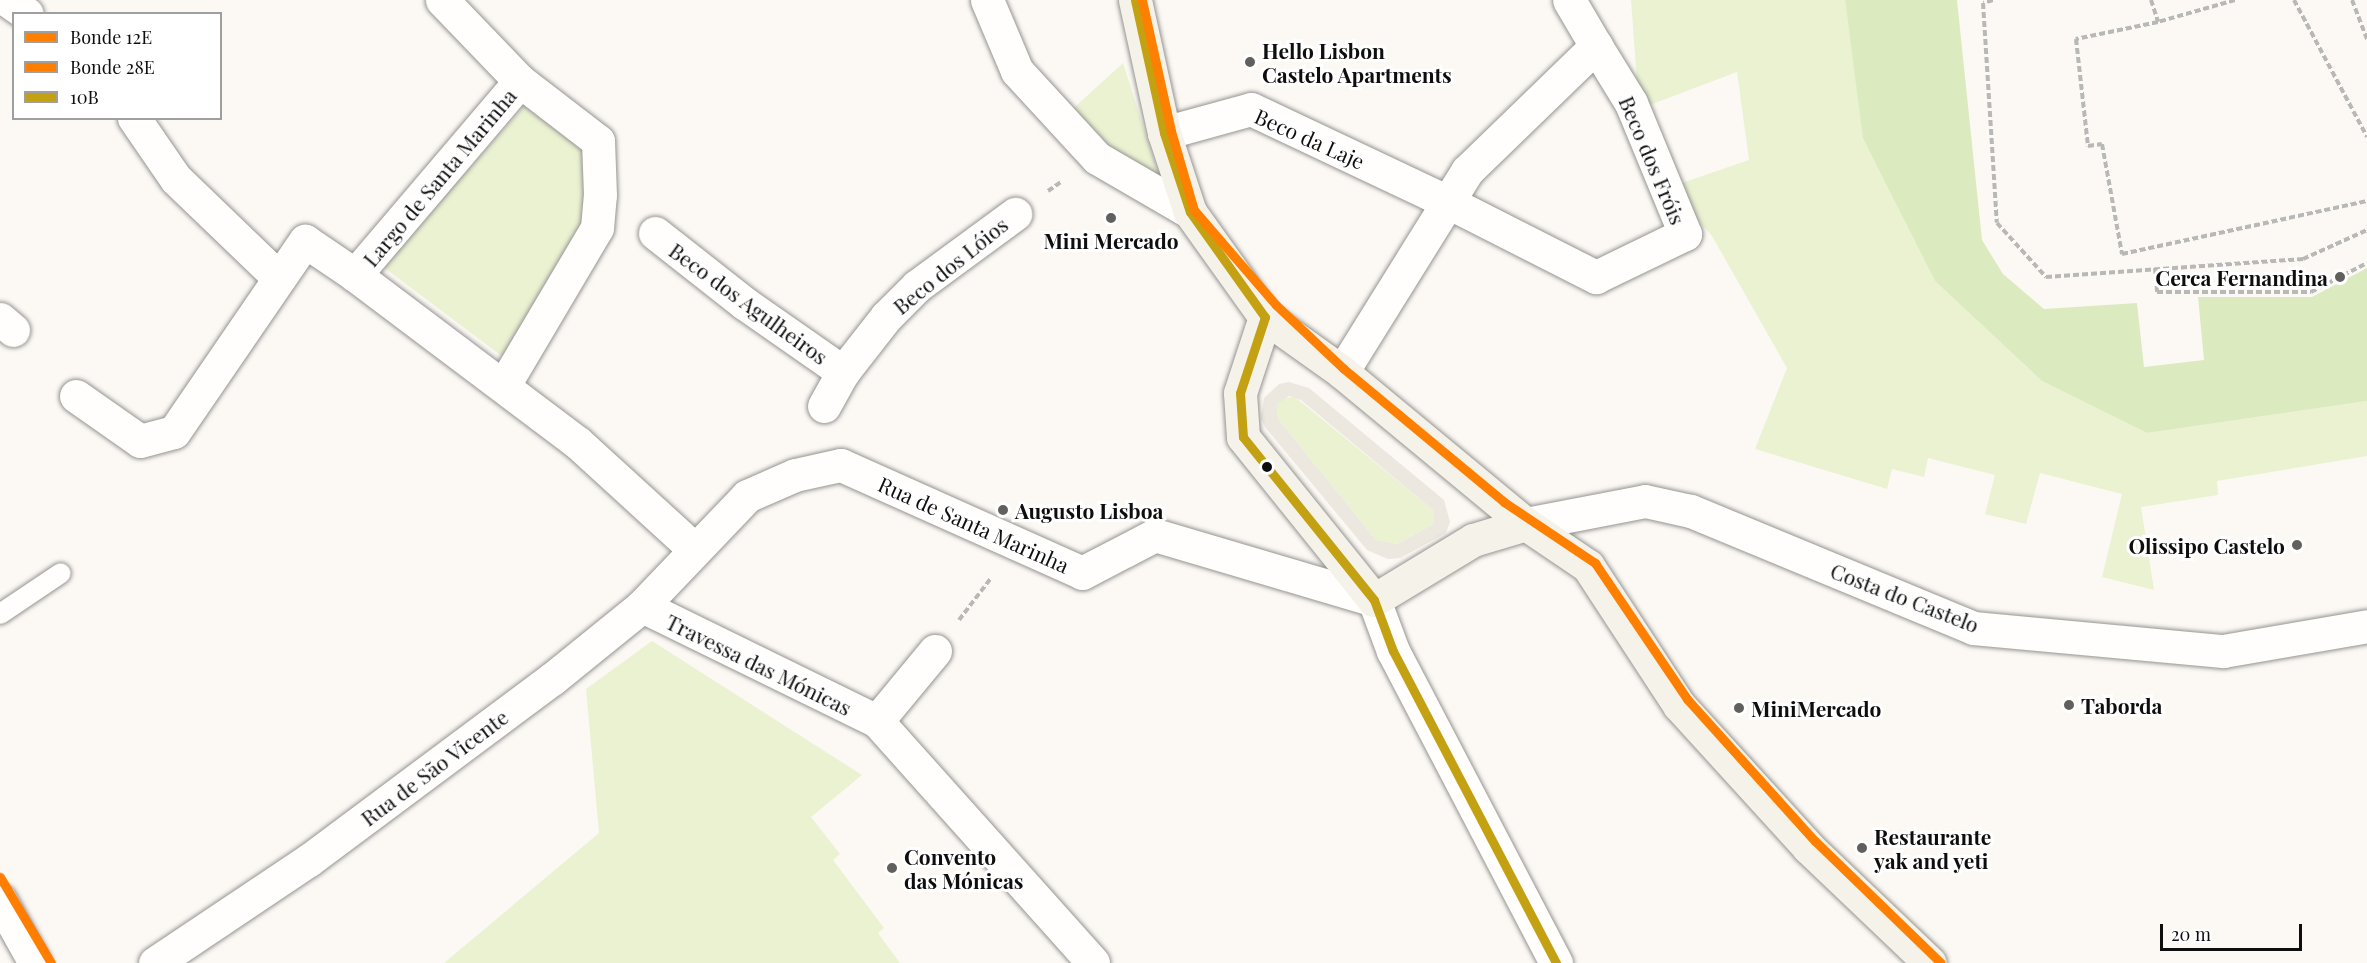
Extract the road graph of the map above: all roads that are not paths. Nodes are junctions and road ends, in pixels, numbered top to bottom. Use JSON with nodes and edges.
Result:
{"nodes":[{"id":1,"x":7,"y":0,"type":"edge"},
{"id":2,"x":442,"y":0,"type":"edge"},
{"id":3,"x":987,"y":0,"type":"edge"},
{"id":4,"x":1135,"y":0,"type":"edge"},
{"id":5,"x":1569,"y":0,"type":"edge"},
{"id":6,"x":24,"y":12,"type":"edge"},
{"id":7,"x":1596,"y":46,"type":"junction"},
{"id":8,"x":520,"y":81,"type":"junction"},
{"id":9,"x":135,"y":120,"type":"edge"},
{"id":10,"x":1164,"y":133,"type":"junction"},
{"id":11,"x":1450,"y":203,"type":"junction"},
{"id":12,"x":1190,"y":212,"type":"junction"},
{"id":13,"x":1016,"y":214,"type":"road end"},
{"id":14,"x":655,"y":233,"type":"dead end"},
{"id":15,"x":356,"y":276,"type":"junction"},
{"id":16,"x":279,"y":278,"type":"junction"},
{"id":17,"x":1265,"y":317,"type":"junction"},
{"id":18,"x":843,"y":372,"type":"junction"},
{"id":19,"x":1342,"y":372,"type":"junction"},
{"id":20,"x":504,"y":385,"type":"junction"},
{"id":21,"x":75,"y":396,"type":"dead end"},
{"id":22,"x":824,"y":406,"type":"dead end"},
{"id":23,"x":1526,"y":524,"type":"junction"},
{"id":24,"x":694,"y":549,"type":"junction"},
{"id":25,"x":61,"y":573,"type":"dead end"},
{"id":26,"x":1374,"y":600,"type":"junction"},
{"id":27,"x":642,"y":606,"type":"junction"},
{"id":28,"x":0,"y":614,"type":"edge"},
{"id":29,"x":2367,"y":627,"type":"edge"},
{"id":30,"x":935,"y":651,"type":"road end"},
{"id":31,"x":877,"y":721,"type":"junction"},
{"id":32,"x":0,"y":900,"type":"edge"},
{"id":33,"x":35,"y":963,"type":"edge"},
{"id":34,"x":155,"y":963,"type":"edge"},
{"id":35,"x":1093,"y":963,"type":"edge"},
{"id":36,"x":1556,"y":963,"type":"edge"},
{"id":37,"x":1930,"y":963,"type":"edge"}],
"edges":[{"from":1,"to":6,"type":"street"},
{"from":2,"to":8,"type":"street"},
{"from":3,"to":12,"type":"street"},
{"from":4,"to":10,"type":"street"},
{"from":5,"to":7,"type":"street"},
{"from":7,"to":11,"type":"street"},
{"from":7,"to":11,"type":"street","name":"Beco dos Fróis"},
{"from":8,"to":15,"type":"street","name":"Largo de Santa Marinha"},
{"from":8,"to":20,"type":"street","name":"Largo de Santa Marinha"},
{"from":9,"to":16,"type":"street"},
{"from":10,"to":11,"type":"street","name":"Beco da Laje"},
{"from":10,"to":12,"type":"street"},
{"from":11,"to":19,"type":"street"},
{"from":12,"to":17,"type":"street"},
{"from":13,"to":18,"type":"street","name":"Beco dos Lóios"},
{"from":14,"to":18,"type":"street","name":"Beco dos Agulheiros"},
{"from":15,"to":16,"type":"street"},
{"from":15,"to":20,"type":"street","name":"Largo de Santa Marinha"},
{"from":16,"to":21,"type":"street"},
{"from":17,"to":19,"type":"street"},
{"from":17,"to":26,"type":"street"},
{"from":18,"to":22,"type":"street","name":"Beco dos Lóios"},
{"from":19,"to":23,"type":"street"},
{"from":20,"to":24,"type":"street"},
{"from":23,"to":26,"type":"street"},
{"from":23,"to":29,"type":"street","name":"Costa do Castelo"},
{"from":23,"to":37,"type":"street"},
{"from":24,"to":26,"type":"street","name":"Rua de Santa Marinha"},
{"from":24,"to":27,"type":"street","name":"Rua de São Vicente"},
{"from":25,"to":28,"type":"lane"},
{"from":26,"to":36,"type":"street"},
{"from":27,"to":31,"type":"street","name":"Travessa das Mónicas"},
{"from":27,"to":34,"type":"street","name":"Rua de São Vicente"},
{"from":30,"to":31,"type":"street","name":"Travessa das Mónicas"},
{"from":31,"to":35,"type":"street","name":"Travessa das Mónicas"},
{"from":32,"to":33,"type":"street"}]}
